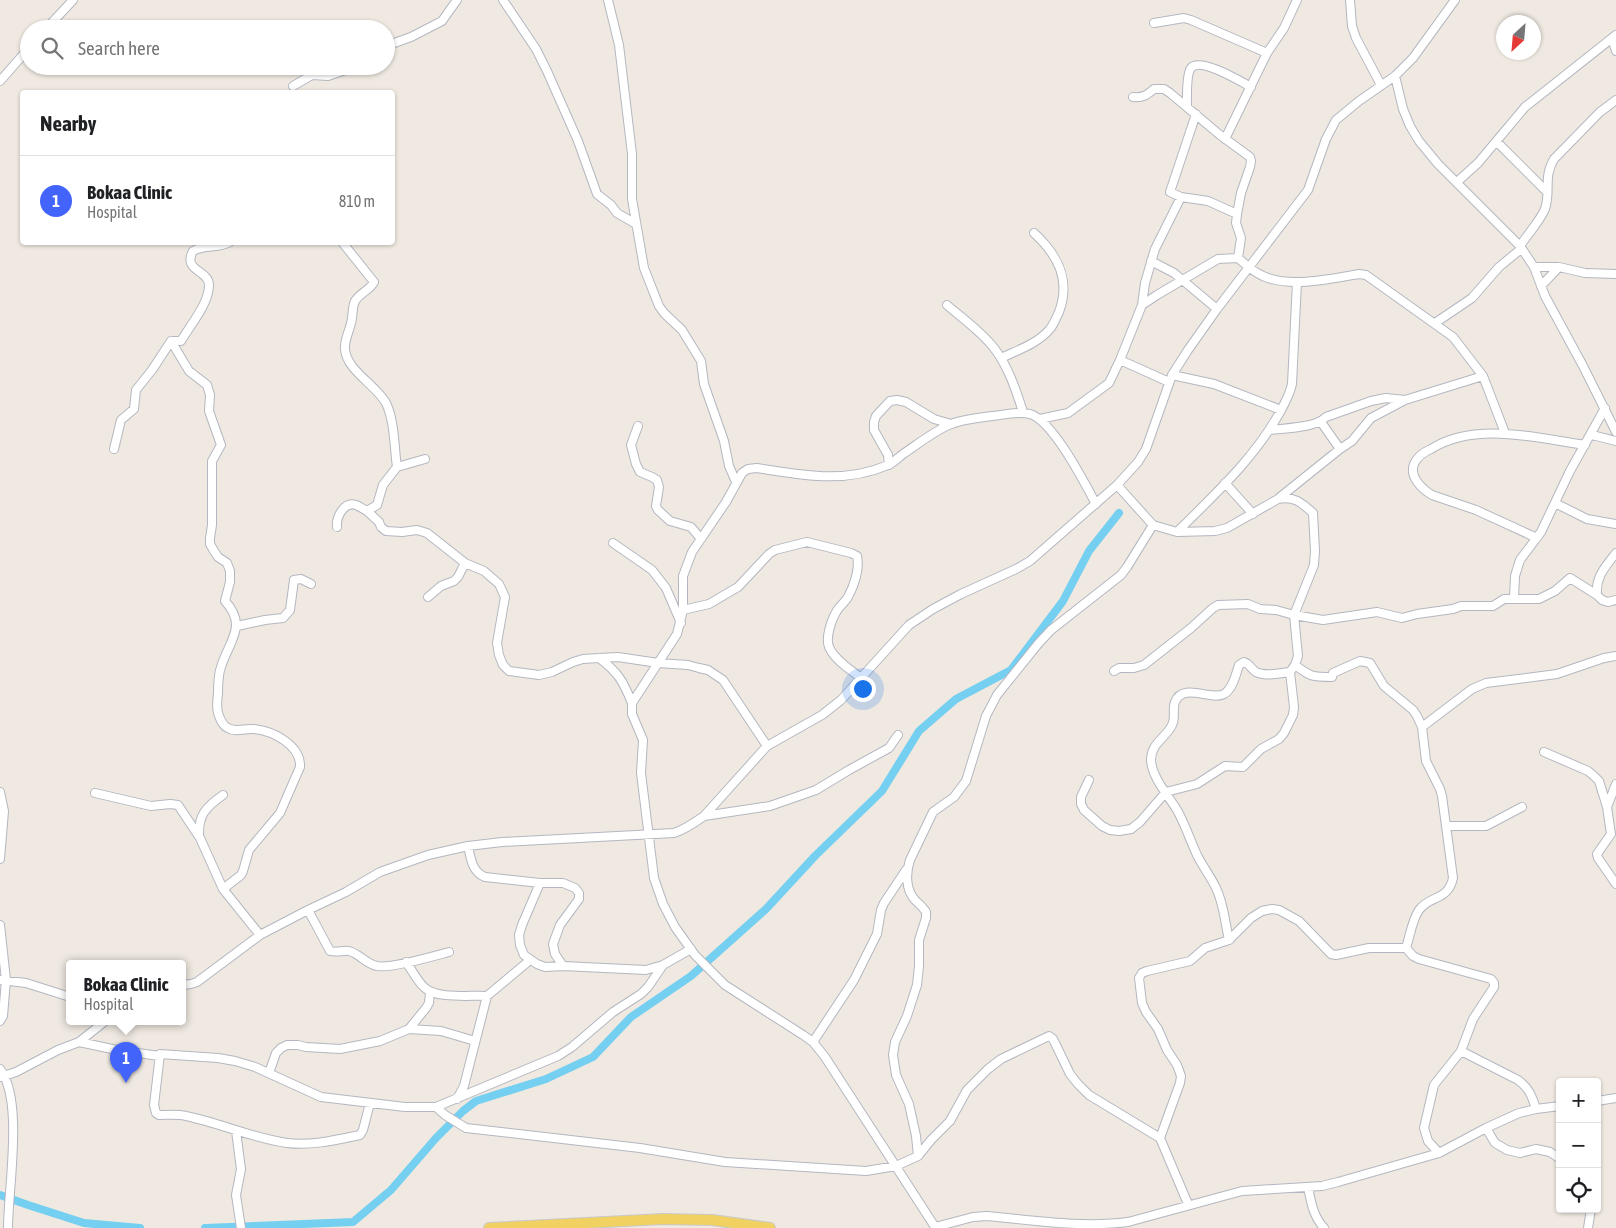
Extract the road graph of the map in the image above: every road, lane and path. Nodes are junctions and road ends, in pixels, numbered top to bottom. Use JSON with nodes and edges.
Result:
{"nodes":[{"id":1,"x":73,"y":0,"type":"edge"},
{"id":2,"x":457,"y":0,"type":"edge"},
{"id":3,"x":503,"y":0,"type":"edge"},
{"id":4,"x":608,"y":0,"type":"edge"},
{"id":5,"x":1297,"y":0,"type":"edge"},
{"id":6,"x":1350,"y":0,"type":"edge"},
{"id":7,"x":1455,"y":0,"type":"edge"},
{"id":8,"x":54,"y":20,"type":"edge"},
{"id":9,"x":1154,"y":23,"type":"dead end"},
{"id":10,"x":1614,"y":36,"type":"edge"},
{"id":11,"x":395,"y":43,"type":"edge"},
{"id":12,"x":1616,"y":51,"type":"edge"},
{"id":13,"x":1267,"y":53,"type":"junction"},
{"id":14,"x":20,"y":58,"type":"edge"},
{"id":15,"x":312,"y":75,"type":"edge"},
{"id":16,"x":312,"y":75,"type":"edge"},
{"id":17,"x":331,"y":75,"type":"edge"},
{"id":18,"x":1394,"y":76,"type":"junction"},
{"id":19,"x":0,"y":81,"type":"edge"},
{"id":20,"x":1381,"y":85,"type":"junction"},
{"id":21,"x":293,"y":86,"type":"dead end"},
{"id":22,"x":1251,"y":87,"type":"junction"},
{"id":23,"x":1133,"y":97,"type":"dead end"},
{"id":24,"x":1616,"y":100,"type":"edge"},
{"id":25,"x":1187,"y":106,"type":"junction"},
{"id":26,"x":1196,"y":114,"type":"junction"},
{"id":27,"x":1226,"y":139,"type":"junction"},
{"id":28,"x":1497,"y":142,"type":"junction"},
{"id":29,"x":1457,"y":182,"type":"junction"},
{"id":30,"x":1546,"y":191,"type":"junction"},
{"id":31,"x":1181,"y":197,"type":"junction"},
{"id":32,"x":1237,"y":214,"type":"junction"},
{"id":33,"x":636,"y":224,"type":"junction"},
{"id":34,"x":1034,"y":233,"type":"dead end"},
{"id":35,"x":225,"y":245,"type":"edge"},
{"id":36,"x":344,"y":245,"type":"edge"},
{"id":37,"x":1520,"y":246,"type":"junction"},
{"id":38,"x":1238,"y":258,"type":"junction"},
{"id":39,"x":1151,"y":261,"type":"junction"},
{"id":40,"x":1534,"y":267,"type":"junction"},
{"id":41,"x":1559,"y":267,"type":"junction"},
{"id":42,"x":1249,"y":268,"type":"junction"},
{"id":43,"x":1616,"y":274,"type":"edge"},
{"id":44,"x":1184,"y":280,"type":"junction"},
{"id":45,"x":1297,"y":282,"type":"junction"},
{"id":46,"x":1541,"y":286,"type":"junction"},
{"id":47,"x":947,"y":305,"type":"dead end"},
{"id":48,"x":1142,"y":305,"type":"junction"},
{"id":49,"x":1217,"y":309,"type":"junction"},
{"id":50,"x":1435,"y":323,"type":"junction"},
{"id":51,"x":171,"y":341,"type":"junction"},
{"id":52,"x":1001,"y":358,"type":"junction"},
{"id":53,"x":1120,"y":360,"type":"junction"},
{"id":54,"x":1483,"y":376,"type":"junction"},
{"id":55,"x":1171,"y":379,"type":"junction"},
{"id":56,"x":1405,"y":400,"type":"junction"},
{"id":57,"x":1605,"y":408,"type":"junction"},
{"id":58,"x":1281,"y":410,"type":"junction"},
{"id":59,"x":1023,"y":412,"type":"junction"},
{"id":60,"x":1040,"y":419,"type":"junction"},
{"id":61,"x":1321,"y":422,"type":"junction"},
{"id":62,"x":951,"y":424,"type":"junction"},
{"id":63,"x":638,"y":426,"type":"dead end"},
{"id":64,"x":1270,"y":430,"type":"junction"},
{"id":65,"x":1616,"y":432,"type":"edge"},
{"id":66,"x":1505,"y":433,"type":"junction"},
{"id":67,"x":1592,"y":435,"type":"junction"},
{"id":68,"x":1616,"y":441,"type":"edge"},
{"id":69,"x":1585,"y":445,"type":"junction"},
{"id":70,"x":114,"y":449,"type":"dead end"},
{"id":71,"x":1340,"y":449,"type":"junction"},
{"id":72,"x":425,"y":459,"type":"dead end"},
{"id":73,"x":889,"y":465,"type":"junction"},
{"id":74,"x":396,"y":467,"type":"junction"},
{"id":75,"x":736,"y":482,"type":"junction"},
{"id":76,"x":1225,"y":483,"type":"junction"},
{"id":77,"x":1117,"y":485,"type":"junction"},
{"id":78,"x":1278,"y":499,"type":"junction"},
{"id":79,"x":1555,"y":503,"type":"junction"},
{"id":80,"x":1096,"y":504,"type":"junction"},
{"id":81,"x":367,"y":511,"type":"junction"},
{"id":82,"x":1253,"y":514,"type":"junction"},
{"id":83,"x":1616,"y":524,"type":"edge"},
{"id":84,"x":1153,"y":525,"type":"junction"},
{"id":85,"x":337,"y":527,"type":"dead end"},
{"id":86,"x":1177,"y":532,"type":"junction"},
{"id":87,"x":1537,"y":538,"type":"junction"},
{"id":88,"x":701,"y":539,"type":"junction"},
{"id":89,"x":613,"y":543,"type":"dead end"},
{"id":90,"x":1616,"y":553,"type":"edge"},
{"id":91,"x":465,"y":563,"type":"junction"},
{"id":92,"x":311,"y":584,"type":"dead end"},
{"id":93,"x":1597,"y":595,"type":"junction"},
{"id":94,"x":428,"y":597,"type":"dead end"},
{"id":95,"x":1514,"y":598,"type":"junction"},
{"id":96,"x":1616,"y":600,"type":"edge"},
{"id":97,"x":683,"y":610,"type":"junction"},
{"id":98,"x":1294,"y":615,"type":"junction"},
{"id":99,"x":681,"y":623,"type":"junction"},
{"id":100,"x":237,"y":626,"type":"junction"},
{"id":101,"x":1616,"y":656,"type":"edge"},
{"id":102,"x":599,"y":658,"type":"junction"},
{"id":103,"x":658,"y":664,"type":"junction"},
{"id":104,"x":1295,"y":665,"type":"junction"},
{"id":105,"x":1114,"y":671,"type":"dead end"},
{"id":106,"x":1290,"y":672,"type":"junction"},
{"id":107,"x":861,"y":678,"type":"junction"},
{"id":108,"x":632,"y":703,"type":"junction"},
{"id":109,"x":1422,"y":727,"type":"junction"},
{"id":110,"x":898,"y":735,"type":"dead end"},
{"id":111,"x":767,"y":746,"type":"junction"},
{"id":112,"x":1544,"y":752,"type":"dead end"},
{"id":113,"x":1089,"y":780,"type":"dead end"},
{"id":114,"x":1616,"y":784,"type":"edge"},
{"id":115,"x":0,"y":792,"type":"edge"},
{"id":116,"x":1166,"y":792,"type":"junction"},
{"id":117,"x":95,"y":793,"type":"dead end"},
{"id":118,"x":223,"y":795,"type":"dead end"},
{"id":119,"x":1522,"y":807,"type":"dead end"},
{"id":120,"x":1607,"y":807,"type":"junction"},
{"id":121,"x":704,"y":816,"type":"junction"},
{"id":122,"x":1446,"y":826,"type":"junction"},
{"id":123,"x":648,"y":835,"type":"junction"},
{"id":124,"x":200,"y":838,"type":"junction"},
{"id":125,"x":468,"y":846,"type":"junction"},
{"id":126,"x":0,"y":859,"type":"edge"},
{"id":127,"x":907,"y":868,"type":"junction"},
{"id":128,"x":540,"y":883,"type":"junction"},
{"id":129,"x":1616,"y":884,"type":"edge"},
{"id":130,"x":224,"y":889,"type":"junction"},
{"id":131,"x":308,"y":910,"type":"junction"},
{"id":132,"x":0,"y":925,"type":"edge"},
{"id":133,"x":260,"y":936,"type":"junction"},
{"id":134,"x":1229,"y":940,"type":"junction"},
{"id":135,"x":1406,"y":948,"type":"junction"},
{"id":136,"x":449,"y":952,"type":"dead end"},
{"id":137,"x":693,"y":952,"type":"junction"},
{"id":138,"x":530,"y":960,"type":"junction"},
{"id":139,"x":406,"y":962,"type":"junction"},
{"id":140,"x":663,"y":965,"type":"junction"},
{"id":141,"x":562,"y":966,"type":"junction"},
{"id":142,"x":3,"y":980,"type":"edge"},
{"id":143,"x":186,"y":984,"type":"edge"},
{"id":144,"x":430,"y":992,"type":"junction"},
{"id":145,"x":66,"y":996,"type":"edge"},
{"id":146,"x":487,"y":996,"type":"junction"},
{"id":147,"x":0,"y":1021,"type":"edge"},
{"id":148,"x":99,"y":1025,"type":"edge"},
{"id":149,"x":409,"y":1028,"type":"junction"},
{"id":150,"x":475,"y":1041,"type":"junction"},
{"id":151,"x":79,"y":1042,"type":"junction"},
{"id":152,"x":813,"y":1042,"type":"junction"},
{"id":153,"x":1461,"y":1051,"type":"junction"},
{"id":154,"x":160,"y":1054,"type":"junction"},
{"id":155,"x":269,"y":1073,"type":"junction"},
{"id":156,"x":1,"y":1074,"type":"edge"},
{"id":157,"x":457,"y":1098,"type":"junction"},
{"id":158,"x":1616,"y":1098,"type":"edge"},
{"id":159,"x":1601,"y":1100,"type":"edge"},
{"id":160,"x":370,"y":1103,"type":"junction"},
{"id":161,"x":1556,"y":1106,"type":"edge"},
{"id":162,"x":436,"y":1107,"type":"junction"},
{"id":163,"x":1536,"y":1109,"type":"junction"},
{"id":164,"x":1486,"y":1128,"type":"junction"},
{"id":165,"x":236,"y":1131,"type":"junction"},
{"id":166,"x":1160,"y":1138,"type":"junction"},
{"id":167,"x":1439,"y":1153,"type":"junction"},
{"id":168,"x":918,"y":1156,"type":"junction"},
{"id":169,"x":1556,"y":1156,"type":"edge"},
{"id":170,"x":896,"y":1166,"type":"junction"},
{"id":171,"x":1308,"y":1186,"type":"junction"},
{"id":172,"x":1188,"y":1204,"type":"junction"},
{"id":173,"x":1590,"y":1213,"type":"edge"},
{"id":174,"x":533,"y":1227,"type":"edge"},
{"id":175,"x":8,"y":1228,"type":"edge"},
{"id":176,"x":241,"y":1228,"type":"edge"},
{"id":177,"x":489,"y":1228,"type":"edge"},
{"id":178,"x":770,"y":1228,"type":"edge"},
{"id":179,"x":935,"y":1228,"type":"edge"},
{"id":180,"x":1324,"y":1228,"type":"edge"},
{"id":181,"x":1588,"y":1228,"type":"edge"}],
"edges":[{"from":1,"to":8,"type":"street"},
{"from":2,"to":11,"type":"street"},
{"from":3,"to":33,"type":"street"},
{"from":4,"to":33,"type":"street"},
{"from":5,"to":13,"type":"street"},
{"from":6,"to":20,"type":"street"},
{"from":7,"to":18,"type":"street"},
{"from":9,"to":13,"type":"street"},
{"from":10,"to":12,"type":"street"},
{"from":10,"to":28,"type":"street"},
{"from":13,"to":22,"type":"street"},
{"from":14,"to":19,"type":"street"},
{"from":15,"to":21,"type":"street"},
{"from":16,"to":17,"type":"street"},
{"from":18,"to":20,"type":"street"},
{"from":18,"to":29,"type":"street"},
{"from":20,"to":42,"type":"street"},
{"from":22,"to":25,"type":"street"},
{"from":22,"to":27,"type":"street"},
{"from":23,"to":25,"type":"street"},
{"from":24,"to":30,"type":"street"},
{"from":25,"to":26,"type":"street"},
{"from":26,"to":27,"type":"street"},
{"from":26,"to":31,"type":"street"},
{"from":27,"to":32,"type":"street"},
{"from":28,"to":29,"type":"street"},
{"from":28,"to":30,"type":"street"},
{"from":29,"to":37,"type":"street"},
{"from":30,"to":37,"type":"street"},
{"from":31,"to":32,"type":"street"},
{"from":31,"to":39,"type":"street"},
{"from":32,"to":38,"type":"street"},
{"from":33,"to":75,"type":"street"},
{"from":34,"to":52,"type":"street"},
{"from":35,"to":51,"type":"street"},
{"from":36,"to":74,"type":"street"},
{"from":37,"to":40,"type":"street"},
{"from":37,"to":50,"type":"street"},
{"from":38,"to":42,"type":"street"},
{"from":38,"to":44,"type":"street"},
{"from":39,"to":44,"type":"street"},
{"from":39,"to":48,"type":"street"},
{"from":40,"to":41,"type":"street"},
{"from":40,"to":46,"type":"street"},
{"from":41,"to":43,"type":"street"},
{"from":41,"to":46,"type":"street"},
{"from":42,"to":45,"type":"street"},
{"from":42,"to":49,"type":"street"},
{"from":44,"to":48,"type":"street"},
{"from":44,"to":49,"type":"street"},
{"from":45,"to":50,"type":"street"},
{"from":45,"to":58,"type":"street"},
{"from":46,"to":57,"type":"street"},
{"from":47,"to":52,"type":"street"},
{"from":48,"to":53,"type":"street"},
{"from":49,"to":55,"type":"street"},
{"from":50,"to":54,"type":"street"},
{"from":51,"to":70,"type":"street"},
{"from":51,"to":100,"type":"street"},
{"from":52,"to":59,"type":"street"},
{"from":53,"to":55,"type":"street"},
{"from":53,"to":60,"type":"street"},
{"from":54,"to":56,"type":"street"},
{"from":54,"to":66,"type":"street"},
{"from":55,"to":58,"type":"street"},
{"from":55,"to":77,"type":"street"},
{"from":56,"to":61,"type":"street"},
{"from":56,"to":71,"type":"street"},
{"from":57,"to":65,"type":"street"},
{"from":57,"to":67,"type":"street"},
{"from":58,"to":64,"type":"street"},
{"from":59,"to":60,"type":"street"},
{"from":59,"to":62,"type":"street"},
{"from":60,"to":80,"type":"street"},
{"from":61,"to":64,"type":"street"},
{"from":61,"to":71,"type":"street"},
{"from":62,"to":73,"type":"street"},
{"from":62,"to":73,"type":"street"},
{"from":63,"to":88,"type":"street"},
{"from":64,"to":76,"type":"street"},
{"from":66,"to":69,"type":"street"},
{"from":66,"to":87,"type":"street"},
{"from":67,"to":68,"type":"street"},
{"from":67,"to":69,"type":"street"},
{"from":69,"to":79,"type":"street"},
{"from":71,"to":78,"type":"street"},
{"from":72,"to":74,"type":"street"},
{"from":73,"to":75,"type":"street"},
{"from":74,"to":81,"type":"street"},
{"from":75,"to":88,"type":"street"},
{"from":76,"to":82,"type":"street"},
{"from":76,"to":86,"type":"street"},
{"from":77,"to":80,"type":"street"},
{"from":77,"to":84,"type":"street"},
{"from":78,"to":82,"type":"street"},
{"from":78,"to":98,"type":"street"},
{"from":79,"to":83,"type":"street"},
{"from":79,"to":87,"type":"street"},
{"from":80,"to":107,"type":"street"},
{"from":81,"to":85,"type":"street"},
{"from":81,"to":91,"type":"street"},
{"from":82,"to":86,"type":"street"},
{"from":84,"to":86,"type":"street"},
{"from":84,"to":127,"type":"street"},
{"from":87,"to":95,"type":"street"},
{"from":88,"to":97,"type":"street"},
{"from":89,"to":99,"type":"street"},
{"from":90,"to":93,"type":"street"},
{"from":91,"to":94,"type":"street"},
{"from":91,"to":102,"type":"street"},
{"from":92,"to":100,"type":"street"},
{"from":93,"to":95,"type":"street"},
{"from":93,"to":96,"type":"street"},
{"from":95,"to":98,"type":"street"},
{"from":97,"to":99,"type":"street"},
{"from":97,"to":107,"type":"street"},
{"from":98,"to":104,"type":"street"},
{"from":98,"to":105,"type":"street"},
{"from":99,"to":103,"type":"street"},
{"from":100,"to":130,"type":"street"},
{"from":101,"to":109,"type":"street"},
{"from":102,"to":103,"type":"street"},
{"from":102,"to":108,"type":"street"},
{"from":103,"to":108,"type":"street"},
{"from":103,"to":111,"type":"street"},
{"from":104,"to":106,"type":"street"},
{"from":104,"to":109,"type":"street"},
{"from":106,"to":116,"type":"street"},
{"from":106,"to":116,"type":"street"},
{"from":107,"to":111,"type":"street"},
{"from":108,"to":123,"type":"street"},
{"from":109,"to":122,"type":"street"},
{"from":110,"to":121,"type":"street"},
{"from":111,"to":121,"type":"street"},
{"from":112,"to":120,"type":"street"},
{"from":113,"to":116,"type":"street"},
{"from":114,"to":120,"type":"street"},
{"from":115,"to":126,"type":"street"},
{"from":116,"to":134,"type":"street"},
{"from":117,"to":124,"type":"street"},
{"from":118,"to":124,"type":"street"},
{"from":119,"to":122,"type":"street"},
{"from":120,"to":129,"type":"street"},
{"from":121,"to":123,"type":"street"},
{"from":122,"to":135,"type":"street"},
{"from":123,"to":125,"type":"street"},
{"from":123,"to":137,"type":"street"},
{"from":124,"to":130,"type":"street"},
{"from":125,"to":128,"type":"street"},
{"from":125,"to":131,"type":"street"},
{"from":127,"to":152,"type":"street"},
{"from":127,"to":168,"type":"street"},
{"from":128,"to":138,"type":"street"},
{"from":128,"to":141,"type":"street"},
{"from":130,"to":133,"type":"street"},
{"from":131,"to":133,"type":"street"},
{"from":131,"to":139,"type":"street"},
{"from":132,"to":142,"type":"street"},
{"from":133,"to":143,"type":"street"},
{"from":134,"to":135,"type":"street"},
{"from":134,"to":166,"type":"street"},
{"from":135,"to":153,"type":"street"},
{"from":136,"to":139,"type":"street"},
{"from":137,"to":140,"type":"street"},
{"from":137,"to":152,"type":"street"},
{"from":138,"to":141,"type":"street"},
{"from":138,"to":146,"type":"street"},
{"from":139,"to":144,"type":"street"},
{"from":140,"to":141,"type":"street"},
{"from":140,"to":157,"type":"street"},
{"from":142,"to":145,"type":"street"},
{"from":142,"to":147,"type":"street"},
{"from":144,"to":146,"type":"street"},
{"from":144,"to":149,"type":"street"},
{"from":146,"to":150,"type":"street"},
{"from":148,"to":151,"type":"street"},
{"from":149,"to":150,"type":"street"},
{"from":149,"to":155,"type":"street"},
{"from":150,"to":157,"type":"street"},
{"from":151,"to":154,"type":"street"},
{"from":151,"to":156,"type":"street"},
{"from":152,"to":170,"type":"street"},
{"from":153,"to":163,"type":"street"},
{"from":153,"to":167,"type":"street"},
{"from":154,"to":155,"type":"street"},
{"from":154,"to":165,"type":"street"},
{"from":155,"to":160,"type":"street"},
{"from":156,"to":175,"type":"street"},
{"from":157,"to":162,"type":"street"},
{"from":158,"to":159,"type":"street"},
{"from":160,"to":162,"type":"street"},
{"from":160,"to":165,"type":"street"},
{"from":161,"to":163,"type":"street"},
{"from":162,"to":170,"type":"street"},
{"from":163,"to":164,"type":"street"},
{"from":164,"to":167,"type":"street"},
{"from":164,"to":169,"type":"street"},
{"from":165,"to":176,"type":"street"},
{"from":166,"to":168,"type":"street"},
{"from":166,"to":172,"type":"street"},
{"from":167,"to":171,"type":"street"},
{"from":168,"to":170,"type":"street"},
{"from":170,"to":179,"type":"street"},
{"from":171,"to":172,"type":"street"},
{"from":171,"to":180,"type":"street"},
{"from":172,"to":179,"type":"street"},
{"from":173,"to":181,"type":"street"},
{"from":174,"to":177,"type":"main road"},
{"from":174,"to":178,"type":"main road"}]}
